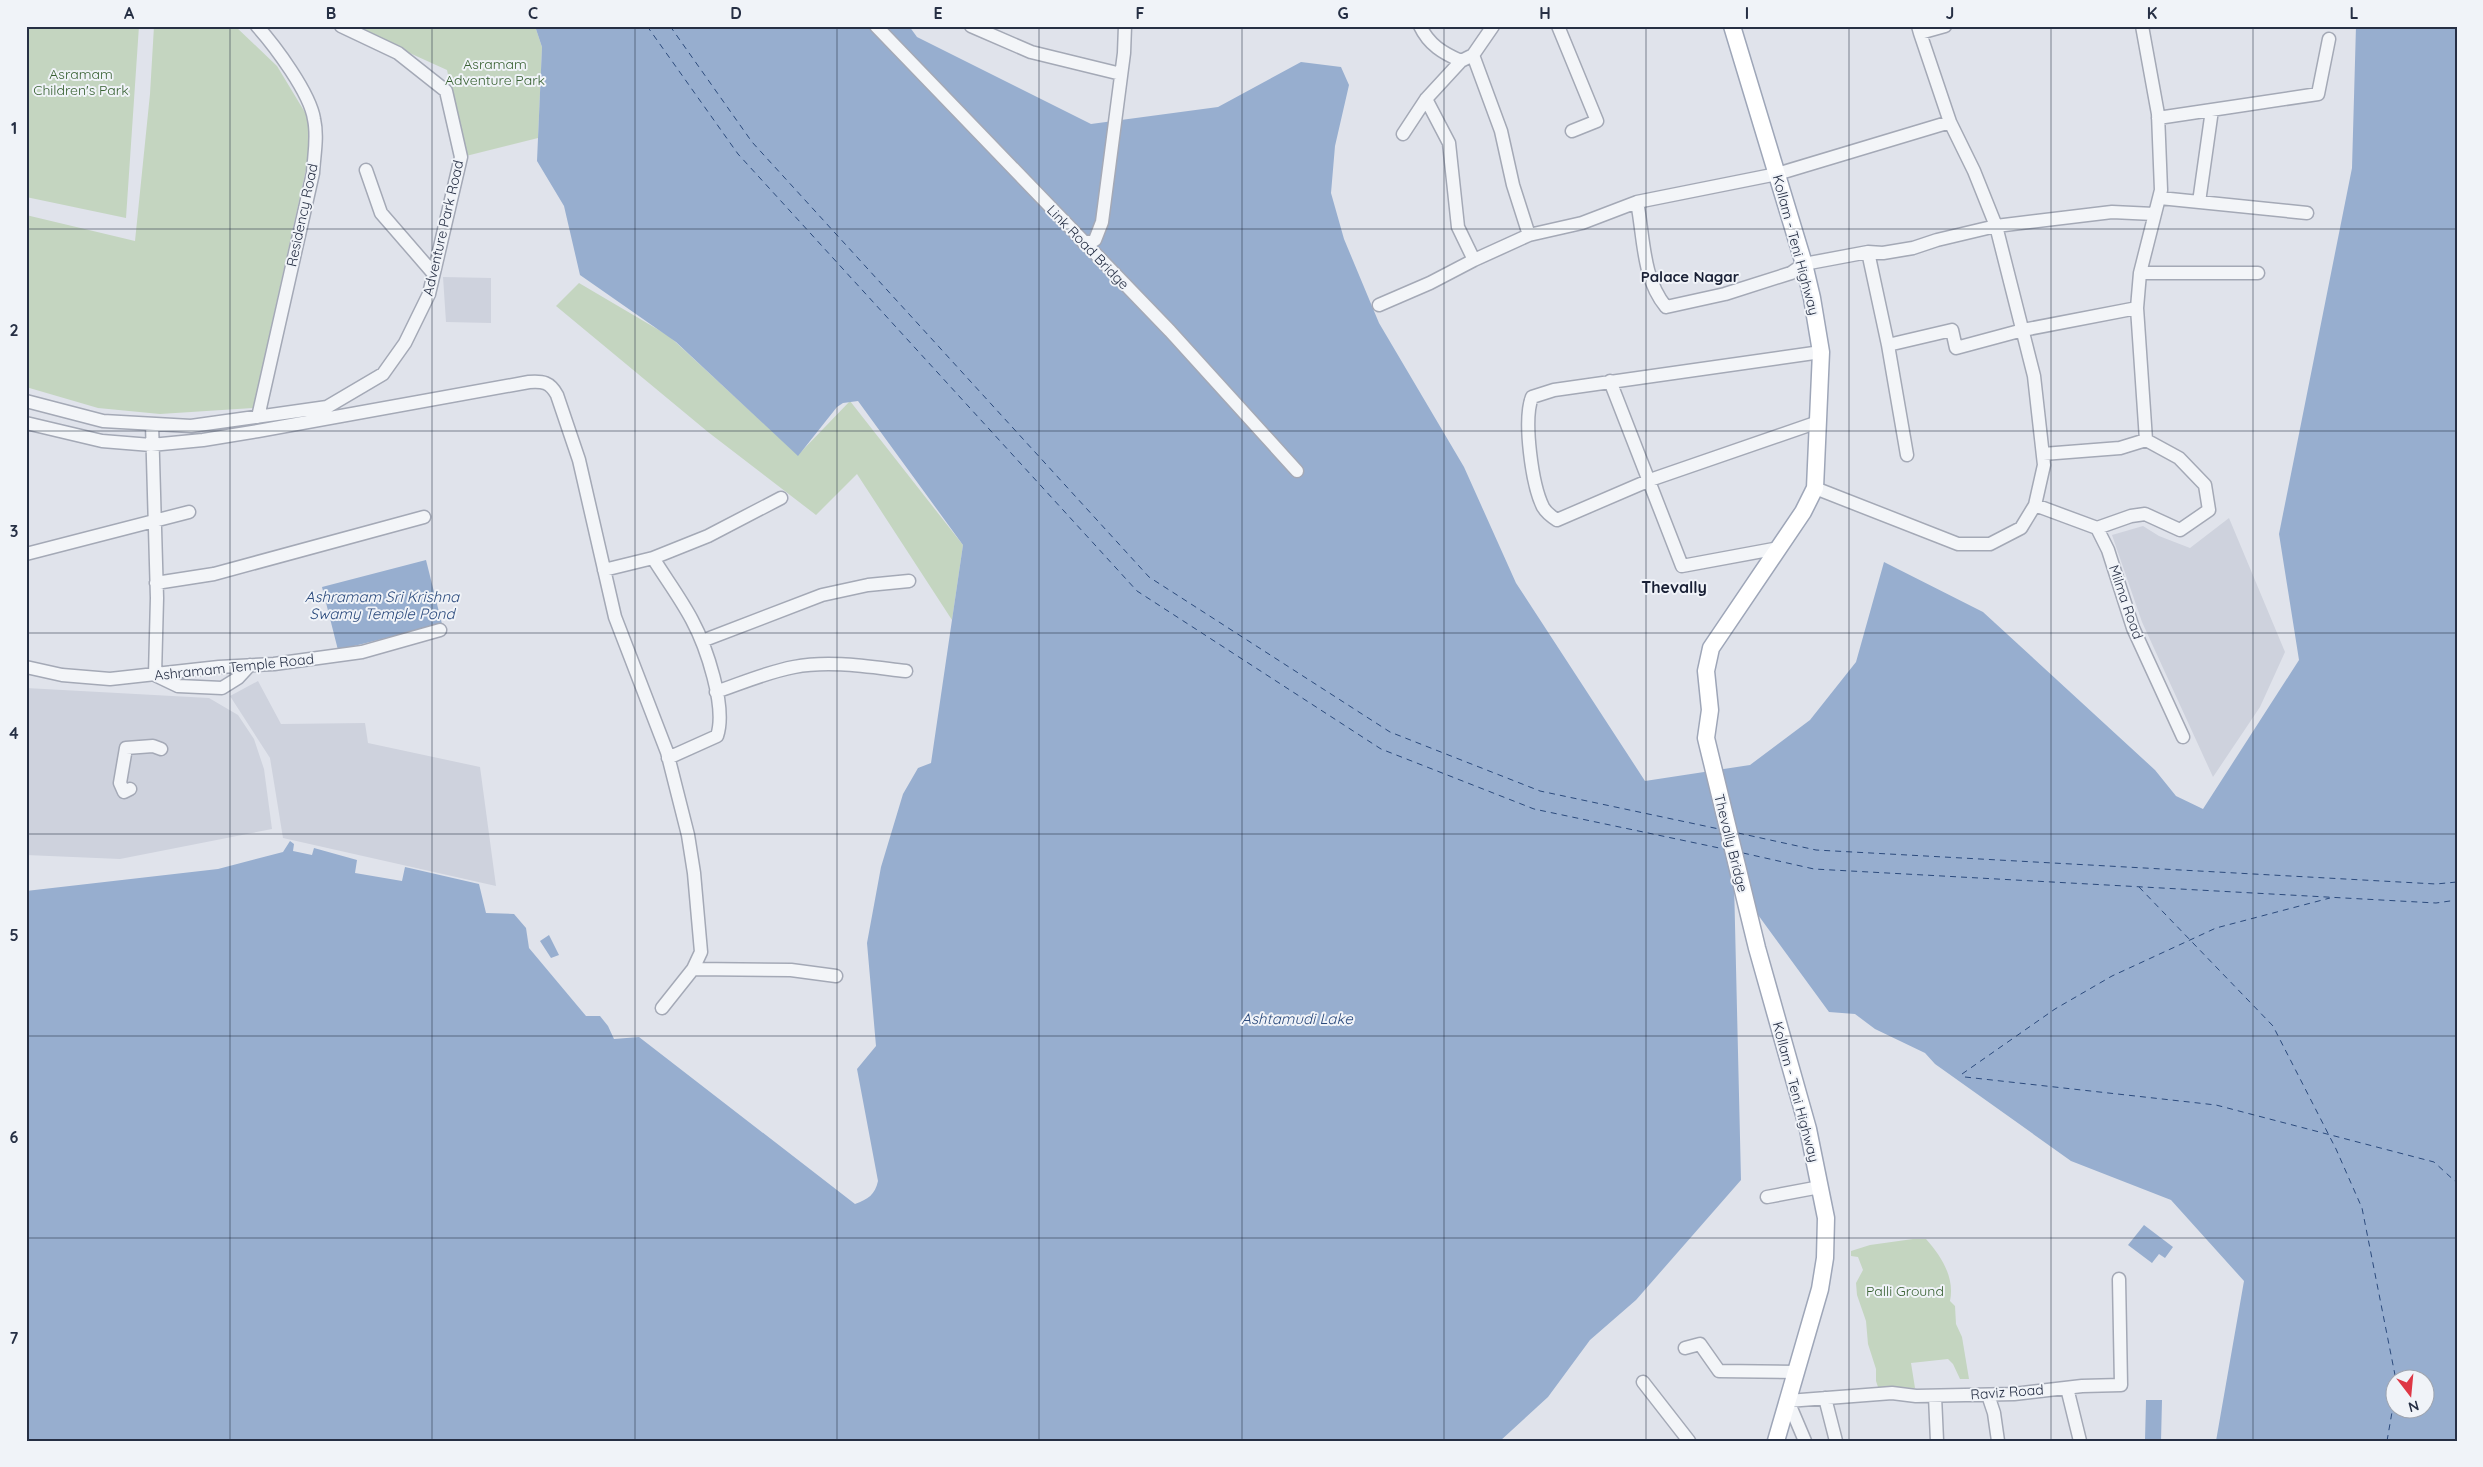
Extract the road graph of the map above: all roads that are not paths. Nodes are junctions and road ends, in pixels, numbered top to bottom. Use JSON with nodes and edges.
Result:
{"nodes":[{"id":1,"x":258,"y":26,"type":"edge"},
{"id":2,"x":341,"y":26,"type":"edge"},
{"id":3,"x":876,"y":26,"type":"edge"},
{"id":4,"x":972,"y":26,"type":"edge"},
{"id":5,"x":1125,"y":26,"type":"edge"},
{"id":6,"x":1420,"y":26,"type":"edge"},
{"id":7,"x":1493,"y":26,"type":"edge"},
{"id":8,"x":1558,"y":26,"type":"edge"},
{"id":9,"x":1732,"y":26,"type":"edge"},
{"id":10,"x":1945,"y":26,"type":"edge"},
{"id":11,"x":2143,"y":26,"type":"edge"},
{"id":12,"x":1919,"y":30,"type":"edge"},
{"id":13,"x":2329,"y":40,"type":"dead end"},
{"id":14,"x":1473,"y":55,"type":"junction"},
{"id":15,"x":1461,"y":61,"type":"junction"},
{"id":16,"x":1120,"y":74,"type":"junction"},
{"id":17,"x":1426,"y":100,"type":"junction"},
{"id":18,"x":2212,"y":110,"type":"junction"},
{"id":19,"x":2158,"y":118,"type":"junction"},
{"id":20,"x":1950,"y":122,"type":"junction"},
{"id":21,"x":1572,"y":131,"type":"dead end"},
{"id":22,"x":1403,"y":134,"type":"dead end"},
{"id":23,"x":366,"y":170,"type":"dead end"},
{"id":24,"x":1777,"y":174,"type":"junction"},
{"id":25,"x":2160,"y":198,"type":"junction"},
{"id":26,"x":1637,"y":202,"type":"junction"},
{"id":27,"x":2200,"y":202,"type":"junction"},
{"id":28,"x":2308,"y":213,"type":"dead end"},
{"id":29,"x":2154,"y":214,"type":"junction"},
{"id":30,"x":1996,"y":226,"type":"junction"},
{"id":31,"x":1528,"y":235,"type":"junction"},
{"id":32,"x":1083,"y":242,"type":"junction"},
{"id":33,"x":1868,"y":252,"type":"junction"},
{"id":34,"x":1474,"y":260,"type":"junction"},
{"id":35,"x":1804,"y":264,"type":"junction"},
{"id":36,"x":433,"y":273,"type":"junction"},
{"id":37,"x":2140,"y":273,"type":"junction"},
{"id":38,"x":2258,"y":273,"type":"dead end"},
{"id":39,"x":1379,"y":305,"type":"dead end"},
{"id":40,"x":2137,"y":308,"type":"junction"},
{"id":41,"x":2023,"y":330,"type":"junction"},
{"id":42,"x":1888,"y":345,"type":"junction"},
{"id":43,"x":1821,"y":352,"type":"junction"},
{"id":44,"x":1610,"y":381,"type":"junction"},
{"id":45,"x":28,"y":402,"type":"edge"},
{"id":46,"x":258,"y":418,"type":"junction"},
{"id":47,"x":1818,"y":422,"type":"junction"},
{"id":48,"x":26,"y":423,"type":"edge"},
{"id":49,"x":152,"y":424,"type":"junction"},
{"id":50,"x":2146,"y":440,"type":"junction"},
{"id":51,"x":151,"y":445,"type":"junction"},
{"id":52,"x":2043,"y":454,"type":"junction"},
{"id":53,"x":1907,"y":455,"type":"dead end"},
{"id":54,"x":1297,"y":471,"type":"dead end"},
{"id":55,"x":1650,"y":480,"type":"junction"},
{"id":56,"x":1815,"y":488,"type":"junction"},
{"id":57,"x":781,"y":498,"type":"dead end"},
{"id":58,"x":2035,"y":505,"type":"junction"},
{"id":59,"x":190,"y":512,"type":"dead end"},
{"id":60,"x":424,"y":517,"type":"dead end"},
{"id":61,"x":154,"y":521,"type":"junction"},
{"id":62,"x":2097,"y":528,"type":"junction"},
{"id":63,"x":1779,"y":548,"type":"junction"},
{"id":64,"x":26,"y":554,"type":"edge"},
{"id":65,"x":653,"y":558,"type":"junction"},
{"id":66,"x":604,"y":570,"type":"junction"},
{"id":67,"x":908,"y":581,"type":"dead end"},
{"id":68,"x":156,"y":583,"type":"junction"},
{"id":69,"x":440,"y":630,"type":"dead end"},
{"id":70,"x":702,"y":641,"type":"junction"},
{"id":71,"x":250,"y":665,"type":"junction"},
{"id":72,"x":26,"y":667,"type":"edge"},
{"id":73,"x":206,"y":668,"type":"junction"},
{"id":74,"x":906,"y":671,"type":"dead end"},
{"id":75,"x":154,"y":675,"type":"junction"},
{"id":76,"x":211,"y":688,"type":"junction"},
{"id":77,"x":716,"y":692,"type":"junction"},
{"id":78,"x":2183,"y":737,"type":"dead end"},
{"id":79,"x":1706,"y":738,"type":"joint"},
{"id":80,"x":160,"y":749,"type":"dead end"},
{"id":81,"x":668,"y":758,"type":"junction"},
{"id":82,"x":130,"y":789,"type":"dead end"},
{"id":83,"x":1757,"y":948,"type":"joint"},
{"id":84,"x":693,"y":969,"type":"junction"},
{"id":85,"x":836,"y":976,"type":"dead end"},
{"id":86,"x":662,"y":1008,"type":"dead end"},
{"id":87,"x":1820,"y":1187,"type":"junction"},
{"id":88,"x":1767,"y":1197,"type":"dead end"},
{"id":89,"x":2118,"y":1278,"type":"dead end"},
{"id":90,"x":1685,"y":1348,"type":"dead end"},
{"id":91,"x":1797,"y":1372,"type":"junction"},
{"id":92,"x":1643,"y":1382,"type":"dead end"},
{"id":93,"x":2067,"y":1388,"type":"junction"},
{"id":94,"x":1988,"y":1395,"type":"junction"},
{"id":95,"x":1934,"y":1396,"type":"junction"},
{"id":96,"x":1825,"y":1398,"type":"junction"},
{"id":97,"x":1788,"y":1401,"type":"junction"},
{"id":98,"x":1689,"y":1441,"type":"edge"},
{"id":99,"x":1776,"y":1441,"type":"edge"},
{"id":100,"x":1805,"y":1441,"type":"edge"},
{"id":101,"x":1836,"y":1441,"type":"edge"},
{"id":102,"x":1937,"y":1441,"type":"edge"},
{"id":103,"x":1998,"y":1441,"type":"edge"},
{"id":104,"x":2080,"y":1441,"type":"edge"}],
"edges":[{"from":1,"to":46,"type":"street","name":"Residency Road"},
{"from":2,"to":36,"type":"street","name":"Adventure Park Road"},
{"from":3,"to":32,"type":"street","name":"Link Road Bridge"},
{"from":4,"to":16,"type":"street"},
{"from":5,"to":16,"type":"street"},
{"from":6,"to":15,"type":"street"},
{"from":7,"to":14,"type":"street"},
{"from":8,"to":21,"type":"street"},
{"from":9,"to":24,"type":"main road","name":"Kollam - Teni Highway"},
{"from":10,"to":12,"type":"street"},
{"from":11,"to":19,"type":"street"},
{"from":12,"to":20,"type":"street"},
{"from":13,"to":18,"type":"street"},
{"from":14,"to":15,"type":"street"},
{"from":14,"to":31,"type":"street"},
{"from":15,"to":17,"type":"street"},
{"from":16,"to":32,"type":"street"},
{"from":17,"to":22,"type":"street"},
{"from":17,"to":34,"type":"street"},
{"from":18,"to":19,"type":"street"},
{"from":18,"to":27,"type":"street"},
{"from":19,"to":25,"type":"street"},
{"from":20,"to":24,"type":"street"},
{"from":20,"to":30,"type":"street"},
{"from":23,"to":36,"type":"street"},
{"from":24,"to":26,"type":"street"},
{"from":24,"to":35,"type":"main road","name":"Kollam - Teni Highway"},
{"from":25,"to":27,"type":"street"},
{"from":25,"to":29,"type":"street"},
{"from":26,"to":31,"type":"street"},
{"from":26,"to":35,"type":"street"},
{"from":27,"to":28,"type":"street"},
{"from":29,"to":30,"type":"street"},
{"from":29,"to":37,"type":"street"},
{"from":30,"to":33,"type":"street"},
{"from":30,"to":41,"type":"street"},
{"from":31,"to":34,"type":"street"},
{"from":32,"to":54,"type":"street","name":"Link Road Bridge"},
{"from":33,"to":35,"type":"street"},
{"from":33,"to":42,"type":"street"},
{"from":34,"to":39,"type":"street"},
{"from":35,"to":43,"type":"main road","name":"Kollam - Teni Highway"},
{"from":36,"to":46,"type":"street","name":"Adventure Park Road"},
{"from":37,"to":38,"type":"street"},
{"from":37,"to":40,"type":"street"},
{"from":40,"to":41,"type":"street"},
{"from":40,"to":50,"type":"street"},
{"from":41,"to":42,"type":"street"},
{"from":41,"to":52,"type":"street"},
{"from":42,"to":53,"type":"street"},
{"from":43,"to":44,"type":"street"},
{"from":43,"to":47,"type":"main road","name":"Kollam - Teni Highway"},
{"from":44,"to":55,"type":"street"},
{"from":44,"to":55,"type":"street"},
{"from":45,"to":49,"type":"street","name":"Adventure Park Road"},
{"from":46,"to":49,"type":"street","name":"Adventure Park Road"},
{"from":47,"to":55,"type":"street"},
{"from":47,"to":56,"type":"main road","name":"Kollam - Teni Highway"},
{"from":48,"to":51,"type":"street"},
{"from":49,"to":51,"type":"street"},
{"from":50,"to":52,"type":"street"},
{"from":50,"to":62,"type":"street"},
{"from":51,"to":61,"type":"street"},
{"from":51,"to":66,"type":"street"},
{"from":52,"to":58,"type":"street"},
{"from":55,"to":63,"type":"street"},
{"from":56,"to":58,"type":"street"},
{"from":56,"to":63,"type":"main road","name":"Kollam - Teni Highway"},
{"from":57,"to":65,"type":"street"},
{"from":58,"to":62,"type":"street"},
{"from":59,"to":61,"type":"street"},
{"from":60,"to":68,"type":"street"},
{"from":61,"to":64,"type":"street"},
{"from":61,"to":68,"type":"street"},
{"from":62,"to":78,"type":"street","name":"Milma Road"},
{"from":63,"to":79,"type":"main road","name":"Kollam - Teni Highway"},
{"from":65,"to":66,"type":"street"},
{"from":65,"to":70,"type":"street"},
{"from":66,"to":81,"type":"street"},
{"from":67,"to":70,"type":"street"},
{"from":68,"to":75,"type":"street"},
{"from":69,"to":71,"type":"street","name":"Ashramam Temple Road"},
{"from":70,"to":77,"type":"street"},
{"from":71,"to":73,"type":"street","name":"Ashramam Temple Road"},
{"from":71,"to":76,"type":"street"},
{"from":72,"to":75,"type":"street","name":"Ashramam Temple Road"},
{"from":73,"to":75,"type":"street","name":"Ashramam Temple Road"},
{"from":73,"to":76,"type":"street"},
{"from":74,"to":77,"type":"street"},
{"from":75,"to":76,"type":"street"},
{"from":77,"to":81,"type":"street"},
{"from":79,"to":83,"type":"main road","name":"Thevally Bridge"},
{"from":80,"to":82,"type":"street"},
{"from":81,"to":84,"type":"street"},
{"from":83,"to":87,"type":"main road","name":"Kollam - Teni Highway"},
{"from":84,"to":85,"type":"street"},
{"from":84,"to":86,"type":"street"},
{"from":87,"to":88,"type":"street"},
{"from":87,"to":91,"type":"main road","name":"Kollam - Teni Highway"},
{"from":89,"to":93,"type":"street","name":"Raviz Road"},
{"from":90,"to":91,"type":"street"},
{"from":91,"to":97,"type":"main road","name":"Kollam - Teni Highway"},
{"from":92,"to":98,"type":"street"},
{"from":93,"to":94,"type":"street","name":"Raviz Road"},
{"from":93,"to":104,"type":"street"},
{"from":94,"to":95,"type":"street","name":"Raviz Road"},
{"from":94,"to":103,"type":"street"},
{"from":95,"to":96,"type":"street","name":"Raviz Road"},
{"from":95,"to":102,"type":"street"},
{"from":96,"to":97,"type":"street","name":"Raviz Road"},
{"from":96,"to":101,"type":"street"},
{"from":97,"to":99,"type":"main road","name":"Kollam - Teni Highway"},
{"from":97,"to":100,"type":"street"}]}
